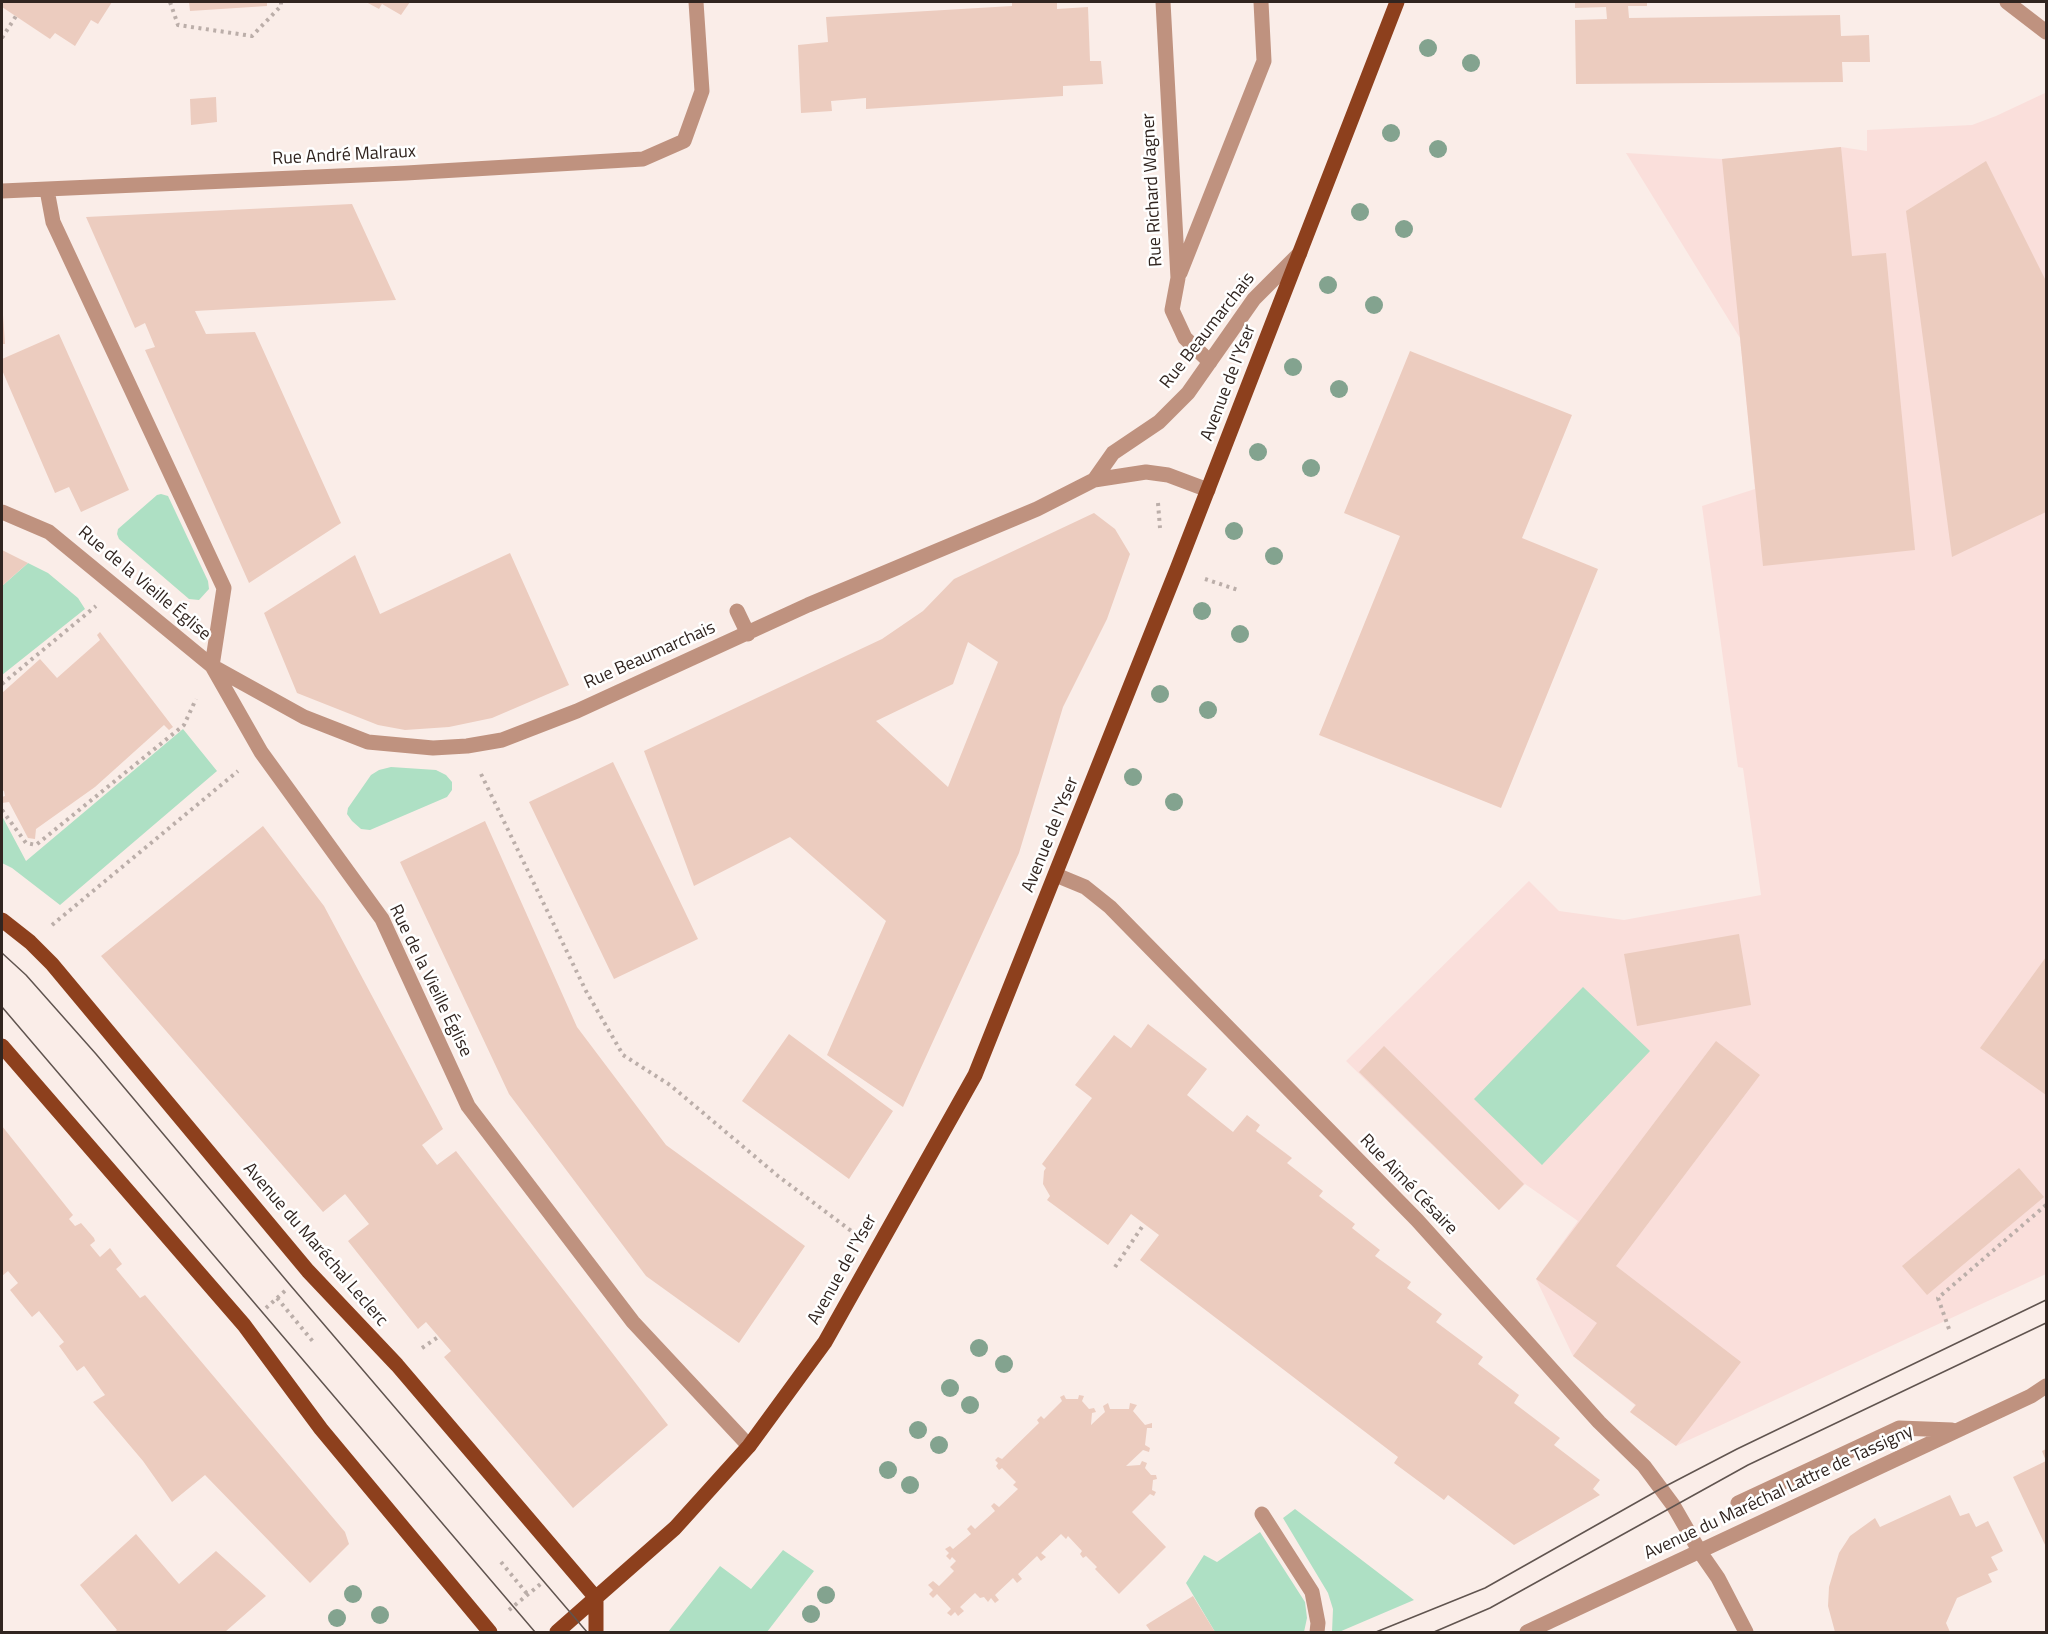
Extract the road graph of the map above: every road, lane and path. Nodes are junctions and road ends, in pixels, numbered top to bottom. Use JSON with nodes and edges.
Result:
{"nodes":[{"id":1,"x":170,"y":2,"type":"edge"},
{"id":2,"x":281,"y":2,"type":"edge"},
{"id":3,"x":696,"y":2,"type":"edge"},
{"id":4,"x":1163,"y":2,"type":"edge"},
{"id":5,"x":1261,"y":2,"type":"edge"},
{"id":6,"x":1397,"y":2,"type":"edge"},
{"id":7,"x":2007,"y":2,"type":"edge"},
{"id":8,"x":16,"y":16,"type":"dead end"},
{"id":9,"x":2046,"y":32,"type":"edge"},
{"id":10,"x":2,"y":38,"type":"edge"},
{"id":11,"x":47,"y":190,"type":"junction"},
{"id":12,"x":2,"y":191,"type":"edge"},
{"id":13,"x":1300,"y":253,"type":"junction"},
{"id":14,"x":1178,"y":278,"type":"junction"},
{"id":15,"x":1210,"y":362,"type":"junction"},
{"id":16,"x":1094,"y":480,"type":"junction"},
{"id":17,"x":1208,"y":490,"type":"junction"},
{"id":18,"x":2,"y":512,"type":"edge"},
{"id":19,"x":118,"y":588,"type":"junction"},
{"id":20,"x":737,"y":611,"type":"dead end"},
{"id":21,"x":748,"y":634,"type":"junction"},
{"id":22,"x":212,"y":666,"type":"junction"},
{"id":23,"x":2,"y":684,"type":"edge"},
{"id":24,"x":467,"y":746,"type":"junction"},
{"id":25,"x":261,"y":752,"type":"junction"},
{"id":26,"x":2,"y":810,"type":"edge"},
{"id":27,"x":1056,"y":875,"type":"junction"},
{"id":28,"x":2,"y":920,"type":"edge"},
{"id":29,"x":30,"y":942,"type":"junction"},
{"id":30,"x":2,"y":1046,"type":"edge"},
{"id":31,"x":2046,"y":1205,"type":"edge"},
{"id":32,"x":1144,"y":1224,"type":"dead end"},
{"id":33,"x":876,"y":1250,"type":"junction"},
{"id":34,"x":1115,"y":1267,"type":"dead end"},
{"id":35,"x":308,"y":1271,"type":"junction"},
{"id":36,"x":277,"y":1298,"type":"junction"},
{"id":37,"x":244,"y":1325,"type":"junction"},
{"id":38,"x":1949,"y":1329,"type":"dead end"},
{"id":39,"x":315,"y":1344,"type":"dead end"},
{"id":40,"x":2046,"y":1386,"type":"edge"},
{"id":41,"x":1957,"y":1430,"type":"junction"},
{"id":42,"x":750,"y":1446,"type":"junction"},
{"id":43,"x":1738,"y":1503,"type":"dead end"},
{"id":44,"x":1262,"y":1514,"type":"dead end"},
{"id":45,"x":1700,"y":1552,"type":"junction"},
{"id":46,"x":501,"y":1562,"type":"dead end"},
{"id":47,"x":566,"y":1562,"type":"junction"},
{"id":48,"x":528,"y":1594,"type":"junction"},
{"id":49,"x":596,"y":1598,"type":"junction"},
{"id":50,"x":488,"y":1631,"type":"edge"},
{"id":51,"x":557,"y":1632,"type":"edge"},
{"id":52,"x":596,"y":1632,"type":"edge"},
{"id":53,"x":1317,"y":1632,"type":"edge"},
{"id":54,"x":1527,"y":1632,"type":"edge"},
{"id":55,"x":1746,"y":1632,"type":"edge"}],
"edges":[{"from":1,"to":2,"type":"path"},
{"from":3,"to":11,"type":"street","name":"Rue André Malraux"},
{"from":4,"to":14,"type":"street","name":"Rue Richard Wagner"},
{"from":5,"to":14,"type":"street"},
{"from":6,"to":13,"type":"main road","name":"Avenue de l'Yser"},
{"from":7,"to":9,"type":"street"},
{"from":8,"to":10,"type":"path"},
{"from":11,"to":12,"type":"street","name":"Rue André Malraux"},
{"from":11,"to":22,"type":"street"},
{"from":13,"to":15,"type":"street","name":"Rue Beaumarchais"},
{"from":13,"to":17,"type":"main road","name":"Avenue de l'Yser"},
{"from":14,"to":15,"type":"street","name":"Rue Richard Wagner"},
{"from":15,"to":16,"type":"street","name":"Rue Beaumarchais"},
{"from":16,"to":17,"type":"street","name":"Rue Beaumarchais"},
{"from":16,"to":21,"type":"street","name":"Rue Beaumarchais"},
{"from":17,"to":27,"type":"main road","name":"Avenue de l'Yser"},
{"from":18,"to":19,"type":"street","name":"Rue de la Vieille Église"},
{"from":19,"to":22,"type":"street","name":"Rue de la Vieille Église"},
{"from":19,"to":23,"type":"path"},
{"from":20,"to":21,"type":"street"},
{"from":21,"to":24,"type":"street","name":"Rue Beaumarchais"},
{"from":22,"to":24,"type":"street","name":"Rue Beaumarchais"},
{"from":22,"to":25,"type":"street","name":"Rue de la Vieille Église"},
{"from":22,"to":26,"type":"path"},
{"from":24,"to":33,"type":"path"},
{"from":25,"to":29,"type":"path"},
{"from":25,"to":42,"type":"street","name":"Rue de la Vieille Église"},
{"from":27,"to":33,"type":"main road","name":"Avenue de l'Yser"},
{"from":27,"to":45,"type":"street","name":"Rue Aimé Césaire"},
{"from":28,"to":29,"type":"main road","name":"Avenue du Maréchal Leclerc"},
{"from":29,"to":35,"type":"main road","name":"Avenue du Maréchal Leclerc"},
{"from":30,"to":37,"type":"main road"},
{"from":31,"to":38,"type":"path"},
{"from":32,"to":34,"type":"path"},
{"from":33,"to":42,"type":"main road","name":"Avenue de l'Yser"},
{"from":35,"to":36,"type":"path"},
{"from":35,"to":47,"type":"main road","name":"Avenue du Maréchal Leclerc"},
{"from":36,"to":37,"type":"path"},
{"from":36,"to":39,"type":"path"},
{"from":37,"to":50,"type":"main road"},
{"from":40,"to":41,"type":"street","name":"Avenue du Maréchal Lattre de Tassigny"},
{"from":41,"to":43,"type":"street"},
{"from":41,"to":45,"type":"street","name":"Avenue du Maréchal Lattre de Tassigny"},
{"from":42,"to":49,"type":"main road","name":"Avenue de l'Yser"},
{"from":44,"to":53,"type":"street"},
{"from":45,"to":54,"type":"street","name":"Avenue du Maréchal Lattre de Tassigny"},
{"from":45,"to":55,"type":"street","name":"Rue Aimé Césaire"},
{"from":46,"to":48,"type":"path"},
{"from":47,"to":48,"type":"path"},
{"from":47,"to":49,"type":"main road","name":"Avenue du Maréchal Leclerc"},
{"from":48,"to":50,"type":"path"},
{"from":49,"to":51,"type":"main road","name":"Avenue de l'Yser"},
{"from":49,"to":52,"type":"main road"}]}
